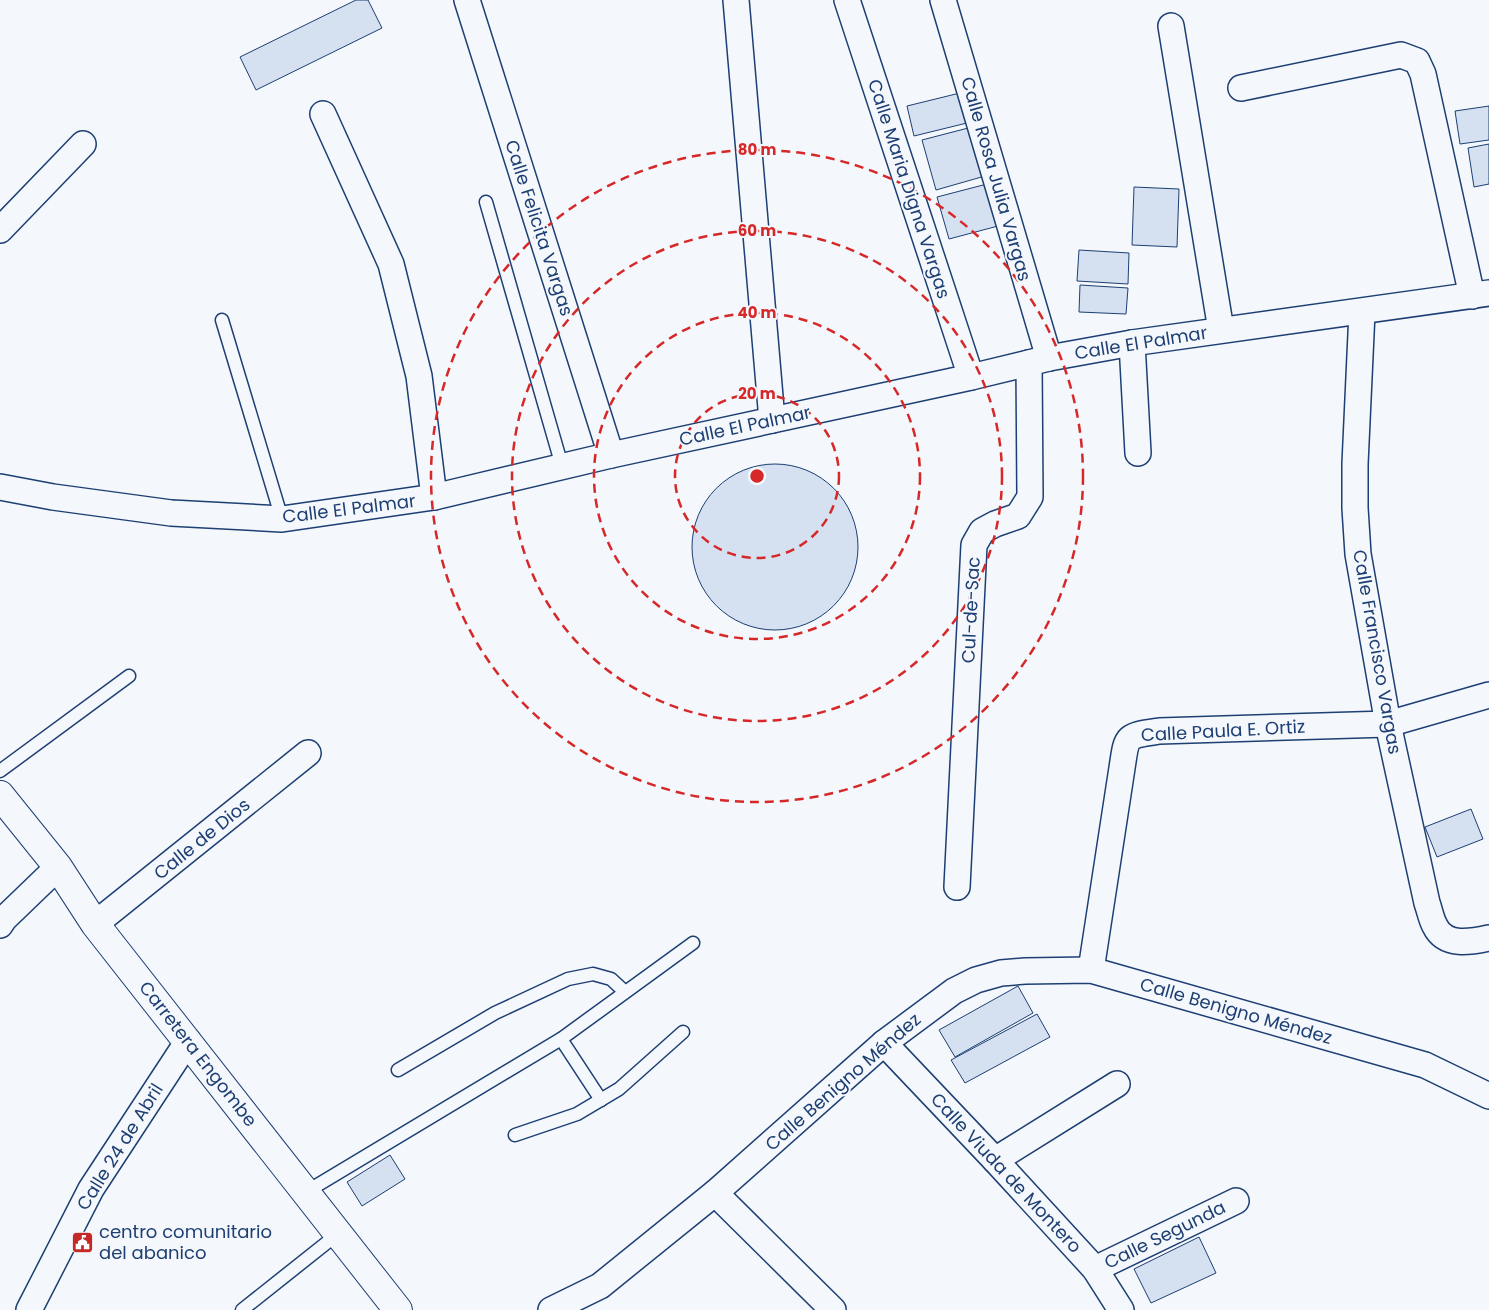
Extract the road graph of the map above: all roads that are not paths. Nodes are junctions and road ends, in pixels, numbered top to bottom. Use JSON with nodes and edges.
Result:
{"nodes":[{"id":1,"x":468,"y":0,"type":"edge"},
{"id":2,"x":736,"y":0,"type":"edge"},
{"id":3,"x":847,"y":0,"type":"edge"},
{"id":4,"x":943,"y":0,"type":"edge"},
{"id":5,"x":1170,"y":26,"type":"dead end"},
{"id":6,"x":1242,"y":88,"type":"dead end"},
{"id":7,"x":323,"y":114,"type":"dead end"},
{"id":8,"x":83,"y":144,"type":"dead end"},
{"id":9,"x":486,"y":202,"type":"dead end"},
{"id":10,"x":0,"y":230,"type":"edge"},
{"id":11,"x":1480,"y":294,"type":"edge"},
{"id":12,"x":1362,"y":312,"type":"junction"},
{"id":13,"x":222,"y":320,"type":"dead end"},
{"id":14,"x":1221,"y":330,"type":"junction"},
{"id":15,"x":1132,"y":343,"type":"junction"},
{"id":16,"x":1039,"y":361,"type":"junction"},
{"id":17,"x":971,"y":377,"type":"junction"},
{"id":18,"x":772,"y":420,"type":"junction"},
{"id":19,"x":1138,"y":453,"type":"dead end"},
{"id":20,"x":611,"y":455,"type":"junction"},
{"id":21,"x":562,"y":466,"type":"junction"},
{"id":22,"x":0,"y":487,"type":"edge"},
{"id":23,"x":434,"y":497,"type":"junction"},
{"id":24,"x":282,"y":519,"type":"junction"},
{"id":25,"x":129,"y":676,"type":"dead end"},
{"id":26,"x":1489,"y":695,"type":"edge"},
{"id":27,"x":1388,"y":724,"type":"junction"},
{"id":28,"x":308,"y":753,"type":"dead end"},
{"id":29,"x":0,"y":771,"type":"edge"},
{"id":30,"x":0,"y":795,"type":"edge"},
{"id":31,"x":58,"y":867,"type":"junction"},
{"id":32,"x":957,"y":887,"type":"dead end"},
{"id":33,"x":95,"y":924,"type":"junction"},
{"id":34,"x":0,"y":925,"type":"edge"},
{"id":35,"x":1489,"y":938,"type":"edge"},
{"id":36,"x":693,"y":943,"type":"dead end"},
{"id":37,"x":1091,"y":970,"type":"junction"},
{"id":38,"x":625,"y":992,"type":"junction"},
{"id":39,"x":683,"y":1032,"type":"dead end"},
{"id":40,"x":561,"y":1039,"type":"junction"},
{"id":41,"x":188,"y":1041,"type":"junction"},
{"id":42,"x":884,"y":1043,"type":"junction"},
{"id":43,"x":398,"y":1070,"type":"dead end"},
{"id":44,"x":1117,"y":1084,"type":"dead end"},
{"id":45,"x":1489,"y":1096,"type":"edge"},
{"id":46,"x":601,"y":1100,"type":"junction"},
{"id":47,"x":515,"y":1135,"type":"dead end"},
{"id":48,"x":995,"y":1160,"type":"junction"},
{"id":49,"x":306,"y":1192,"type":"junction"},
{"id":50,"x":716,"y":1193,"type":"junction"},
{"id":51,"x":1236,"y":1201,"type":"dead end"},
{"id":52,"x":338,"y":1233,"type":"junction"},
{"id":53,"x":1095,"y":1269,"type":"junction"},
{"id":54,"x":29,"y":1310,"type":"edge"},
{"id":55,"x":242,"y":1310,"type":"edge"},
{"id":56,"x":398,"y":1310,"type":"edge"},
{"id":57,"x":551,"y":1310,"type":"edge"},
{"id":58,"x":833,"y":1310,"type":"edge"},
{"id":59,"x":1121,"y":1310,"type":"edge"}],
"edges":[{"from":1,"to":20,"type":"street","name":"Calle Felicita Vargas"},
{"from":2,"to":18,"type":"street"},
{"from":3,"to":17,"type":"street","name":"Calle Maria Digna Vargas"},
{"from":4,"to":16,"type":"street","name":"Calle Rosa Julia Vargas"},
{"from":5,"to":14,"type":"street"},
{"from":6,"to":11,"type":"street"},
{"from":7,"to":23,"type":"street"},
{"from":8,"to":10,"type":"street"},
{"from":9,"to":21,"type":"lane"},
{"from":11,"to":12,"type":"street","name":"Calle El Palmar"},
{"from":12,"to":14,"type":"street","name":"Calle El Palmar"},
{"from":12,"to":27,"type":"street","name":"Calle Francisco Vargas"},
{"from":13,"to":24,"type":"lane"},
{"from":14,"to":15,"type":"street","name":"Calle El Palmar"},
{"from":15,"to":16,"type":"street","name":"Calle El Palmar"},
{"from":15,"to":19,"type":"street"},
{"from":16,"to":17,"type":"street","name":"Calle El Palmar"},
{"from":16,"to":32,"type":"street","name":"Cul-de-Sac"},
{"from":17,"to":18,"type":"street","name":"Calle El Palmar"},
{"from":18,"to":20,"type":"street","name":"Calle El Palmar"},
{"from":20,"to":21,"type":"street","name":"Calle El Palmar"},
{"from":21,"to":23,"type":"street","name":"Calle El Palmar"},
{"from":22,"to":24,"type":"street","name":"Calle El Palmar"},
{"from":23,"to":24,"type":"street","name":"Calle El Palmar"},
{"from":25,"to":29,"type":"lane"},
{"from":26,"to":27,"type":"street","name":"Calle Paula E. Ortiz"},
{"from":27,"to":35,"type":"street","name":"Calle Francisco Vargas"},
{"from":27,"to":37,"type":"street","name":"Calle Paula E. Ortiz"},
{"from":28,"to":33,"type":"street","name":"Calle de Dios"},
{"from":30,"to":31,"type":"street","name":"Carretera Engombe"},
{"from":31,"to":33,"type":"street","name":"Carretera Engombe"},
{"from":31,"to":34,"type":"street"},
{"from":33,"to":41,"type":"street","name":"Carretera Engombe"},
{"from":36,"to":38,"type":"lane"},
{"from":37,"to":42,"type":"street","name":"Calle Benigno Méndez"},
{"from":37,"to":45,"type":"street","name":"Calle Benigno Méndez"},
{"from":38,"to":40,"type":"lane"},
{"from":38,"to":43,"type":"lane"},
{"from":39,"to":46,"type":"lane"},
{"from":40,"to":46,"type":"lane"},
{"from":40,"to":49,"type":"lane"},
{"from":41,"to":49,"type":"street","name":"Carretera Engombe"},
{"from":41,"to":54,"type":"street","name":"Calle 24 de Abril"},
{"from":42,"to":48,"type":"street","name":"Calle Viuda de Montero"},
{"from":42,"to":50,"type":"street","name":"Calle Benigno Méndez"},
{"from":44,"to":48,"type":"street"},
{"from":46,"to":47,"type":"lane"},
{"from":48,"to":53,"type":"street","name":"Calle Viuda de Montero"},
{"from":49,"to":52,"type":"street","name":"Carretera Engombe"},
{"from":50,"to":57,"type":"street","name":"Calle Benigno Méndez"},
{"from":50,"to":58,"type":"street"},
{"from":51,"to":53,"type":"street","name":"Calle Segunda"},
{"from":52,"to":55,"type":"lane"},
{"from":52,"to":56,"type":"street","name":"Carretera Engombe"},
{"from":53,"to":59,"type":"street","name":"Calle Viuda de Montero"}]}
